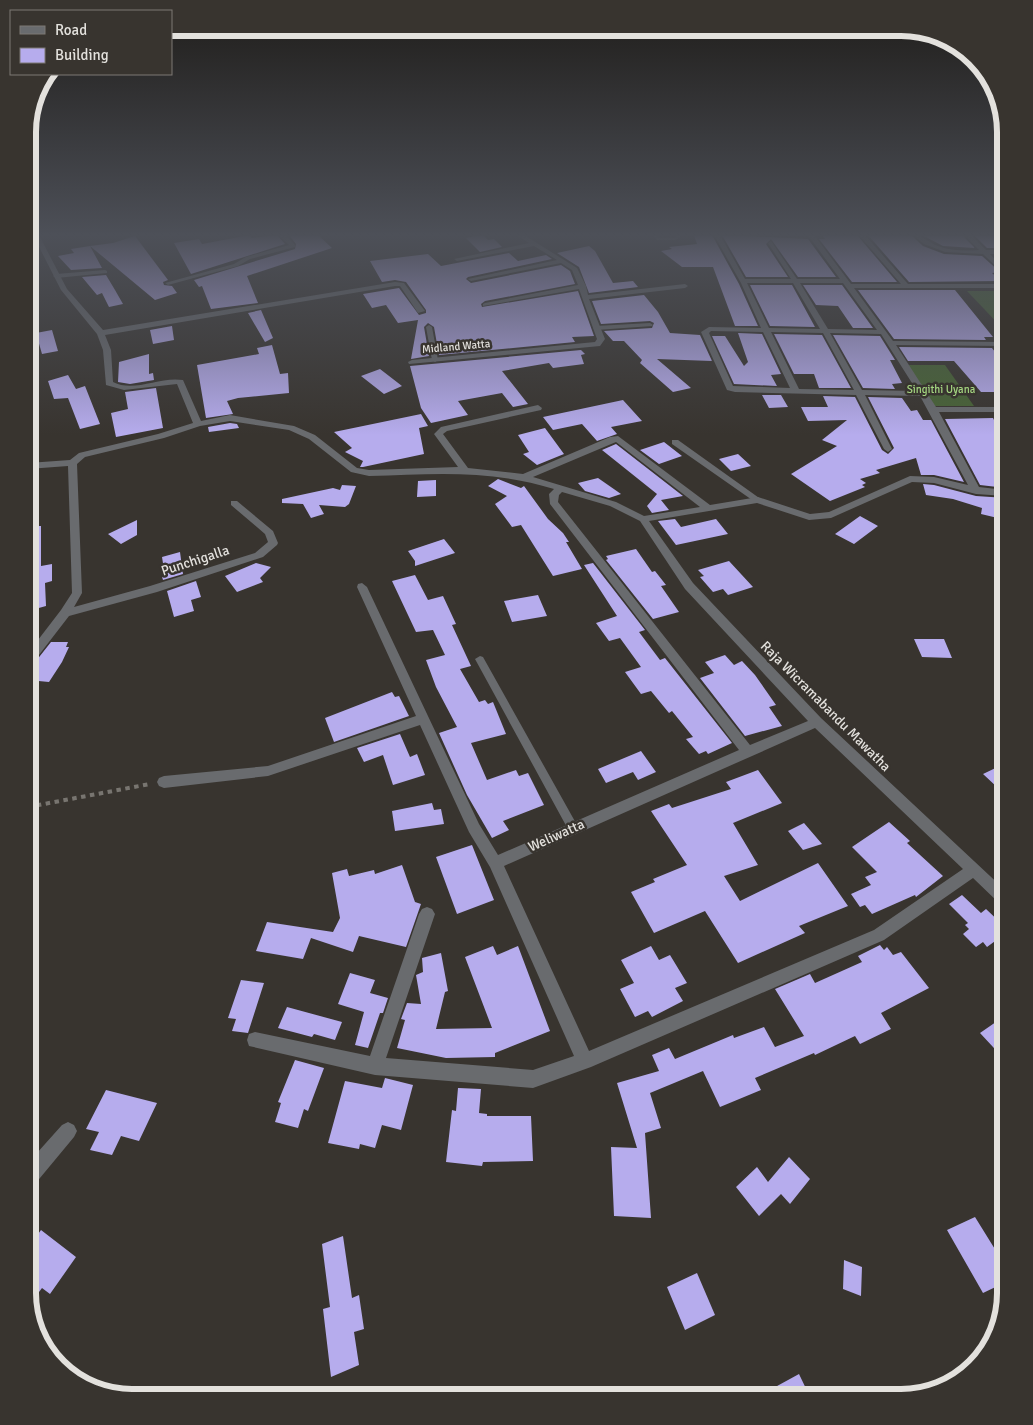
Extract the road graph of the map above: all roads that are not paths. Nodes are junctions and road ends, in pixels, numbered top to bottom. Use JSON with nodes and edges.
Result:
{"nodes":[{"id":1,"x":74,"y":302,"type":"edge"},
{"id":2,"x":290,"y":302,"type":"edge"},
{"id":3,"x":415,"y":302,"type":"edge"},
{"id":4,"x":499,"y":302,"type":"edge"},
{"id":5,"x":587,"y":302,"type":"edge"},
{"id":6,"x":752,"y":302,"type":"edge"},
{"id":7,"x":808,"y":302,"type":"edge"},
{"id":8,"x":861,"y":302,"type":"edge"},
{"id":9,"x":485,"y":304,"type":"dead end"},
{"id":10,"x":422,"y":311,"type":"dead end"},
{"id":11,"x":650,"y":325,"type":"dead end"},
{"id":12,"x":429,"y":327,"type":"dead end"},
{"id":13,"x":596,"y":328,"type":"junction"},
{"id":14,"x":765,"y":330,"type":"junction"},
{"id":15,"x":824,"y":331,"type":"junction"},
{"id":16,"x":882,"y":332,"type":"junction"},
{"id":17,"x":101,"y":333,"type":"junction"},
{"id":18,"x":891,"y":343,"type":"junction"},
{"id":19,"x":997,"y":346,"type":"edge"},
{"id":20,"x":434,"y":360,"type":"junction"},
{"id":21,"x":412,"y":362,"type":"dead end"},
{"id":22,"x":796,"y":391,"type":"junction"},
{"id":23,"x":860,"y":393,"type":"junction"},
{"id":24,"x":921,"y":394,"type":"junction"},
{"id":25,"x":538,"y":408,"type":"dead end"},
{"id":26,"x":997,"y":409,"type":"edge"},
{"id":27,"x":933,"y":410,"type":"junction"},
{"id":28,"x":198,"y":424,"type":"junction"},
{"id":29,"x":674,"y":442,"type":"dead end"},
{"id":30,"x":888,"y":449,"type":"dead end"},
{"id":31,"x":72,"y":463,"type":"junction"},
{"id":32,"x":36,"y":465,"type":"edge"},
{"id":33,"x":465,"y":470,"type":"junction"},
{"id":34,"x":524,"y":477,"type":"junction"},
{"id":35,"x":562,"y":487,"type":"junction"},
{"id":36,"x":976,"y":491,"type":"junction"},
{"id":37,"x":997,"y":492,"type":"edge"},
{"id":38,"x":758,"y":500,"type":"junction"},
{"id":39,"x":234,"y":503,"type":"dead end"},
{"id":40,"x":707,"y":507,"type":"junction"},
{"id":41,"x":643,"y":519,"type":"junction"},
{"id":42,"x":362,"y":587,"type":"dead end"},
{"id":43,"x":65,"y":613,"type":"junction"},
{"id":44,"x":36,"y":651,"type":"edge"},
{"id":45,"x":480,"y":659,"type":"dead end"},
{"id":46,"x":423,"y":719,"type":"junction"},
{"id":47,"x":817,"y":722,"type":"junction"},
{"id":48,"x":748,"y":752,"type":"junction"},
{"id":49,"x":164,"y":782,"type":"road end"},
{"id":50,"x":573,"y":828,"type":"junction"},
{"id":51,"x":496,"y":863,"type":"junction"},
{"id":52,"x":973,"y":870,"type":"junction"},
{"id":53,"x":997,"y":891,"type":"edge"},
{"id":54,"x":427,"y":914,"type":"dead end"},
{"id":55,"x":255,"y":1040,"type":"dead end"},
{"id":56,"x":585,"y":1061,"type":"junction"},
{"id":57,"x":375,"y":1066,"type":"junction"},
{"id":58,"x":68,"y":1131,"type":"dead end"},
{"id":59,"x":36,"y":1168,"type":"edge"}],
"edges":[{"from":1,"to":17,"type":"street"},
{"from":2,"to":17,"type":"street"},
{"from":3,"to":10,"type":"street"},
{"from":4,"to":9,"type":"street"},
{"from":5,"to":13,"type":"street"},
{"from":6,"to":14,"type":"street"},
{"from":7,"to":15,"type":"street"},
{"from":8,"to":16,"type":"street"},
{"from":11,"to":13,"type":"lane"},
{"from":12,"to":20,"type":"lane"},
{"from":13,"to":20,"type":"street","name":"Midland Watta"},
{"from":14,"to":15,"type":"street"},
{"from":14,"to":22,"type":"street"},
{"from":14,"to":22,"type":"street"},
{"from":15,"to":16,"type":"street"},
{"from":15,"to":23,"type":"street"},
{"from":16,"to":18,"type":"street"},
{"from":17,"to":28,"type":"street"},
{"from":18,"to":19,"type":"street"},
{"from":18,"to":24,"type":"street"},
{"from":20,"to":21,"type":"street","name":"Midland Watta"},
{"from":22,"to":23,"type":"street"},
{"from":23,"to":24,"type":"street"},
{"from":23,"to":30,"type":"street"},
{"from":24,"to":27,"type":"street"},
{"from":25,"to":33,"type":"street"},
{"from":26,"to":27,"type":"street"},
{"from":27,"to":36,"type":"street"},
{"from":28,"to":31,"type":"street"},
{"from":28,"to":33,"type":"street"},
{"from":29,"to":38,"type":"lane"},
{"from":31,"to":32,"type":"street"},
{"from":31,"to":43,"type":"street"},
{"from":33,"to":34,"type":"street"},
{"from":34,"to":35,"type":"street"},
{"from":34,"to":40,"type":"street"},
{"from":35,"to":41,"type":"street"},
{"from":35,"to":48,"type":"street"},
{"from":36,"to":37,"type":"street"},
{"from":36,"to":38,"type":"street"},
{"from":38,"to":40,"type":"street"},
{"from":39,"to":43,"type":"street","name":"Punchigalla"},
{"from":40,"to":41,"type":"street"},
{"from":41,"to":47,"type":"street","name":"Raja Wicramabandu Mawatha"},
{"from":42,"to":46,"type":"street"},
{"from":43,"to":44,"type":"street"},
{"from":45,"to":50,"type":"lane"},
{"from":46,"to":49,"type":"street"},
{"from":46,"to":51,"type":"street"},
{"from":47,"to":48,"type":"street","name":"Weliwatta"},
{"from":47,"to":52,"type":"street","name":"Raja Wicramabandu Mawatha"},
{"from":48,"to":50,"type":"street","name":"Weliwatta"},
{"from":50,"to":51,"type":"street","name":"Weliwatta"},
{"from":51,"to":56,"type":"street"},
{"from":52,"to":53,"type":"street","name":"Raja Wicramabandu Mawatha"},
{"from":52,"to":56,"type":"street"},
{"from":54,"to":57,"type":"street"},
{"from":55,"to":57,"type":"street"},
{"from":56,"to":57,"type":"street"},
{"from":58,"to":59,"type":"street"}]}
